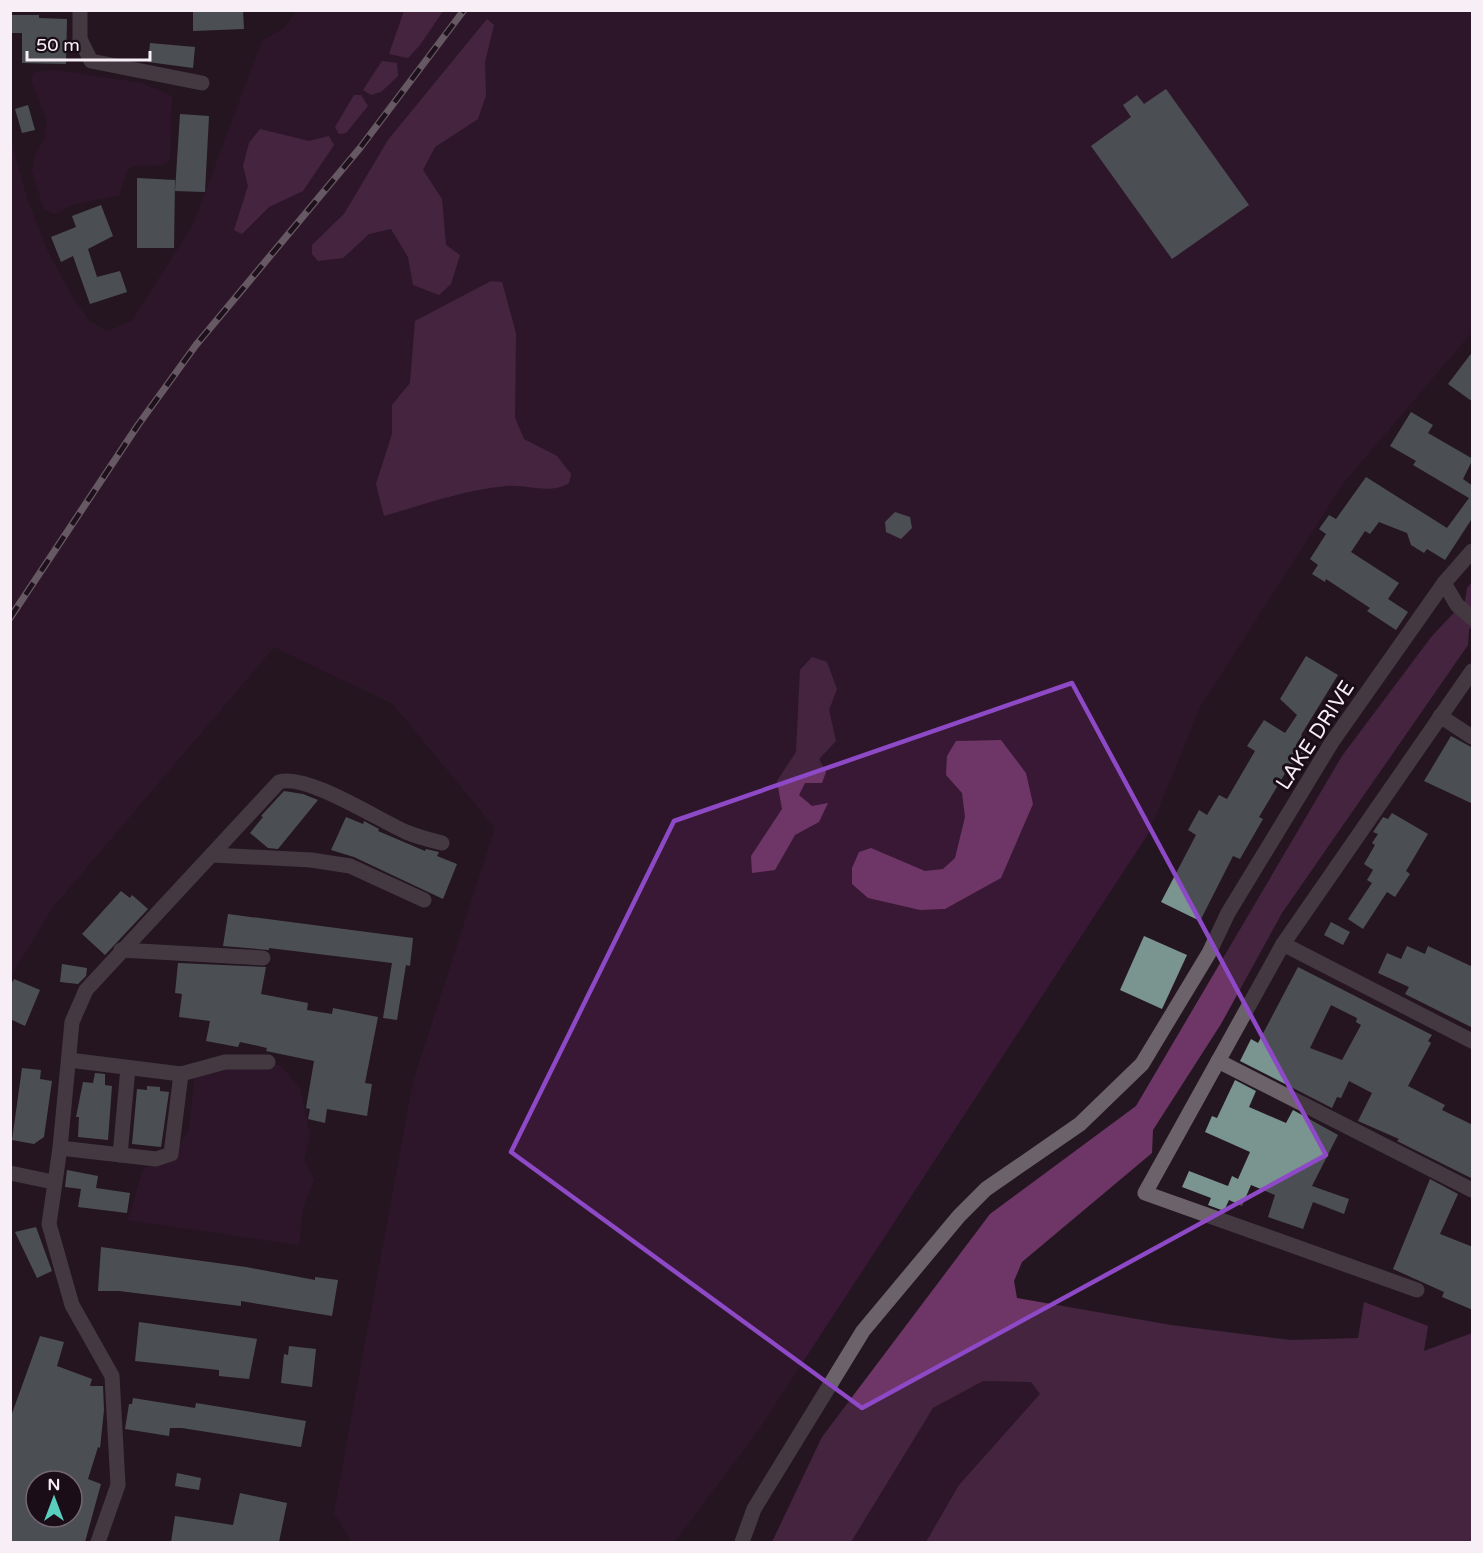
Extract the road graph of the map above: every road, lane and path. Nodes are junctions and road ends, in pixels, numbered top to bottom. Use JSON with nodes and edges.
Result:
{"nodes":[{"id":1,"x":80,"y":10,"type":"edge"},
{"id":2,"x":202,"y":83,"type":"dead end"},
{"id":3,"x":1473,"y":551,"type":"edge"},
{"id":4,"x":1444,"y":583,"type":"junction"},
{"id":5,"x":1473,"y":618,"type":"edge"},
{"id":6,"x":1473,"y":671,"type":"edge"},
{"id":7,"x":1440,"y":716,"type":"junction"},
{"id":8,"x":1473,"y":737,"type":"edge"},
{"id":9,"x":442,"y":843,"type":"dead end"},
{"id":10,"x":213,"y":855,"type":"junction"},
{"id":11,"x":423,"y":900,"type":"dead end"},
{"id":12,"x":1283,"y":944,"type":"junction"},
{"id":13,"x":121,"y":950,"type":"junction"},
{"id":14,"x":263,"y":958,"type":"dead end"},
{"id":15,"x":1473,"y":1041,"type":"edge"},
{"id":16,"x":69,"y":1060,"type":"junction"},
{"id":17,"x":1218,"y":1061,"type":"junction"},
{"id":18,"x":268,"y":1062,"type":"dead end"},
{"id":19,"x":128,"y":1068,"type":"junction"},
{"id":20,"x":181,"y":1074,"type":"junction"},
{"id":21,"x":60,"y":1148,"type":"junction"},
{"id":22,"x":120,"y":1155,"type":"junction"},
{"id":23,"x":10,"y":1173,"type":"edge"},
{"id":24,"x":53,"y":1182,"type":"junction"},
{"id":25,"x":1473,"y":1190,"type":"edge"},
{"id":26,"x":1416,"y":1290,"type":"dead end"},
{"id":27,"x":98,"y":1542,"type":"edge"},
{"id":28,"x":742,"y":1542,"type":"edge"}],
"edges":[{"from":1,"to":2,"type":"street"},
{"from":3,"to":4,"type":"street","name":"LAKE DRIVE"},
{"from":4,"to":5,"type":"street"},
{"from":4,"to":28,"type":"street","name":"LAKE DRIVE"},
{"from":6,"to":7,"type":"street"},
{"from":7,"to":8,"type":"street"},
{"from":7,"to":12,"type":"street"},
{"from":9,"to":10,"type":"street"},
{"from":10,"to":11,"type":"street"},
{"from":10,"to":13,"type":"street"},
{"from":12,"to":15,"type":"street"},
{"from":12,"to":17,"type":"street"},
{"from":13,"to":14,"type":"street"},
{"from":13,"to":16,"type":"street"},
{"from":16,"to":19,"type":"street"},
{"from":16,"to":21,"type":"street"},
{"from":17,"to":25,"type":"street"},
{"from":17,"to":26,"type":"street"},
{"from":18,"to":20,"type":"street"},
{"from":19,"to":20,"type":"street"},
{"from":19,"to":22,"type":"street"},
{"from":20,"to":22,"type":"street"},
{"from":21,"to":22,"type":"street"},
{"from":21,"to":24,"type":"street"},
{"from":23,"to":24,"type":"street"},
{"from":24,"to":27,"type":"street"}]}
